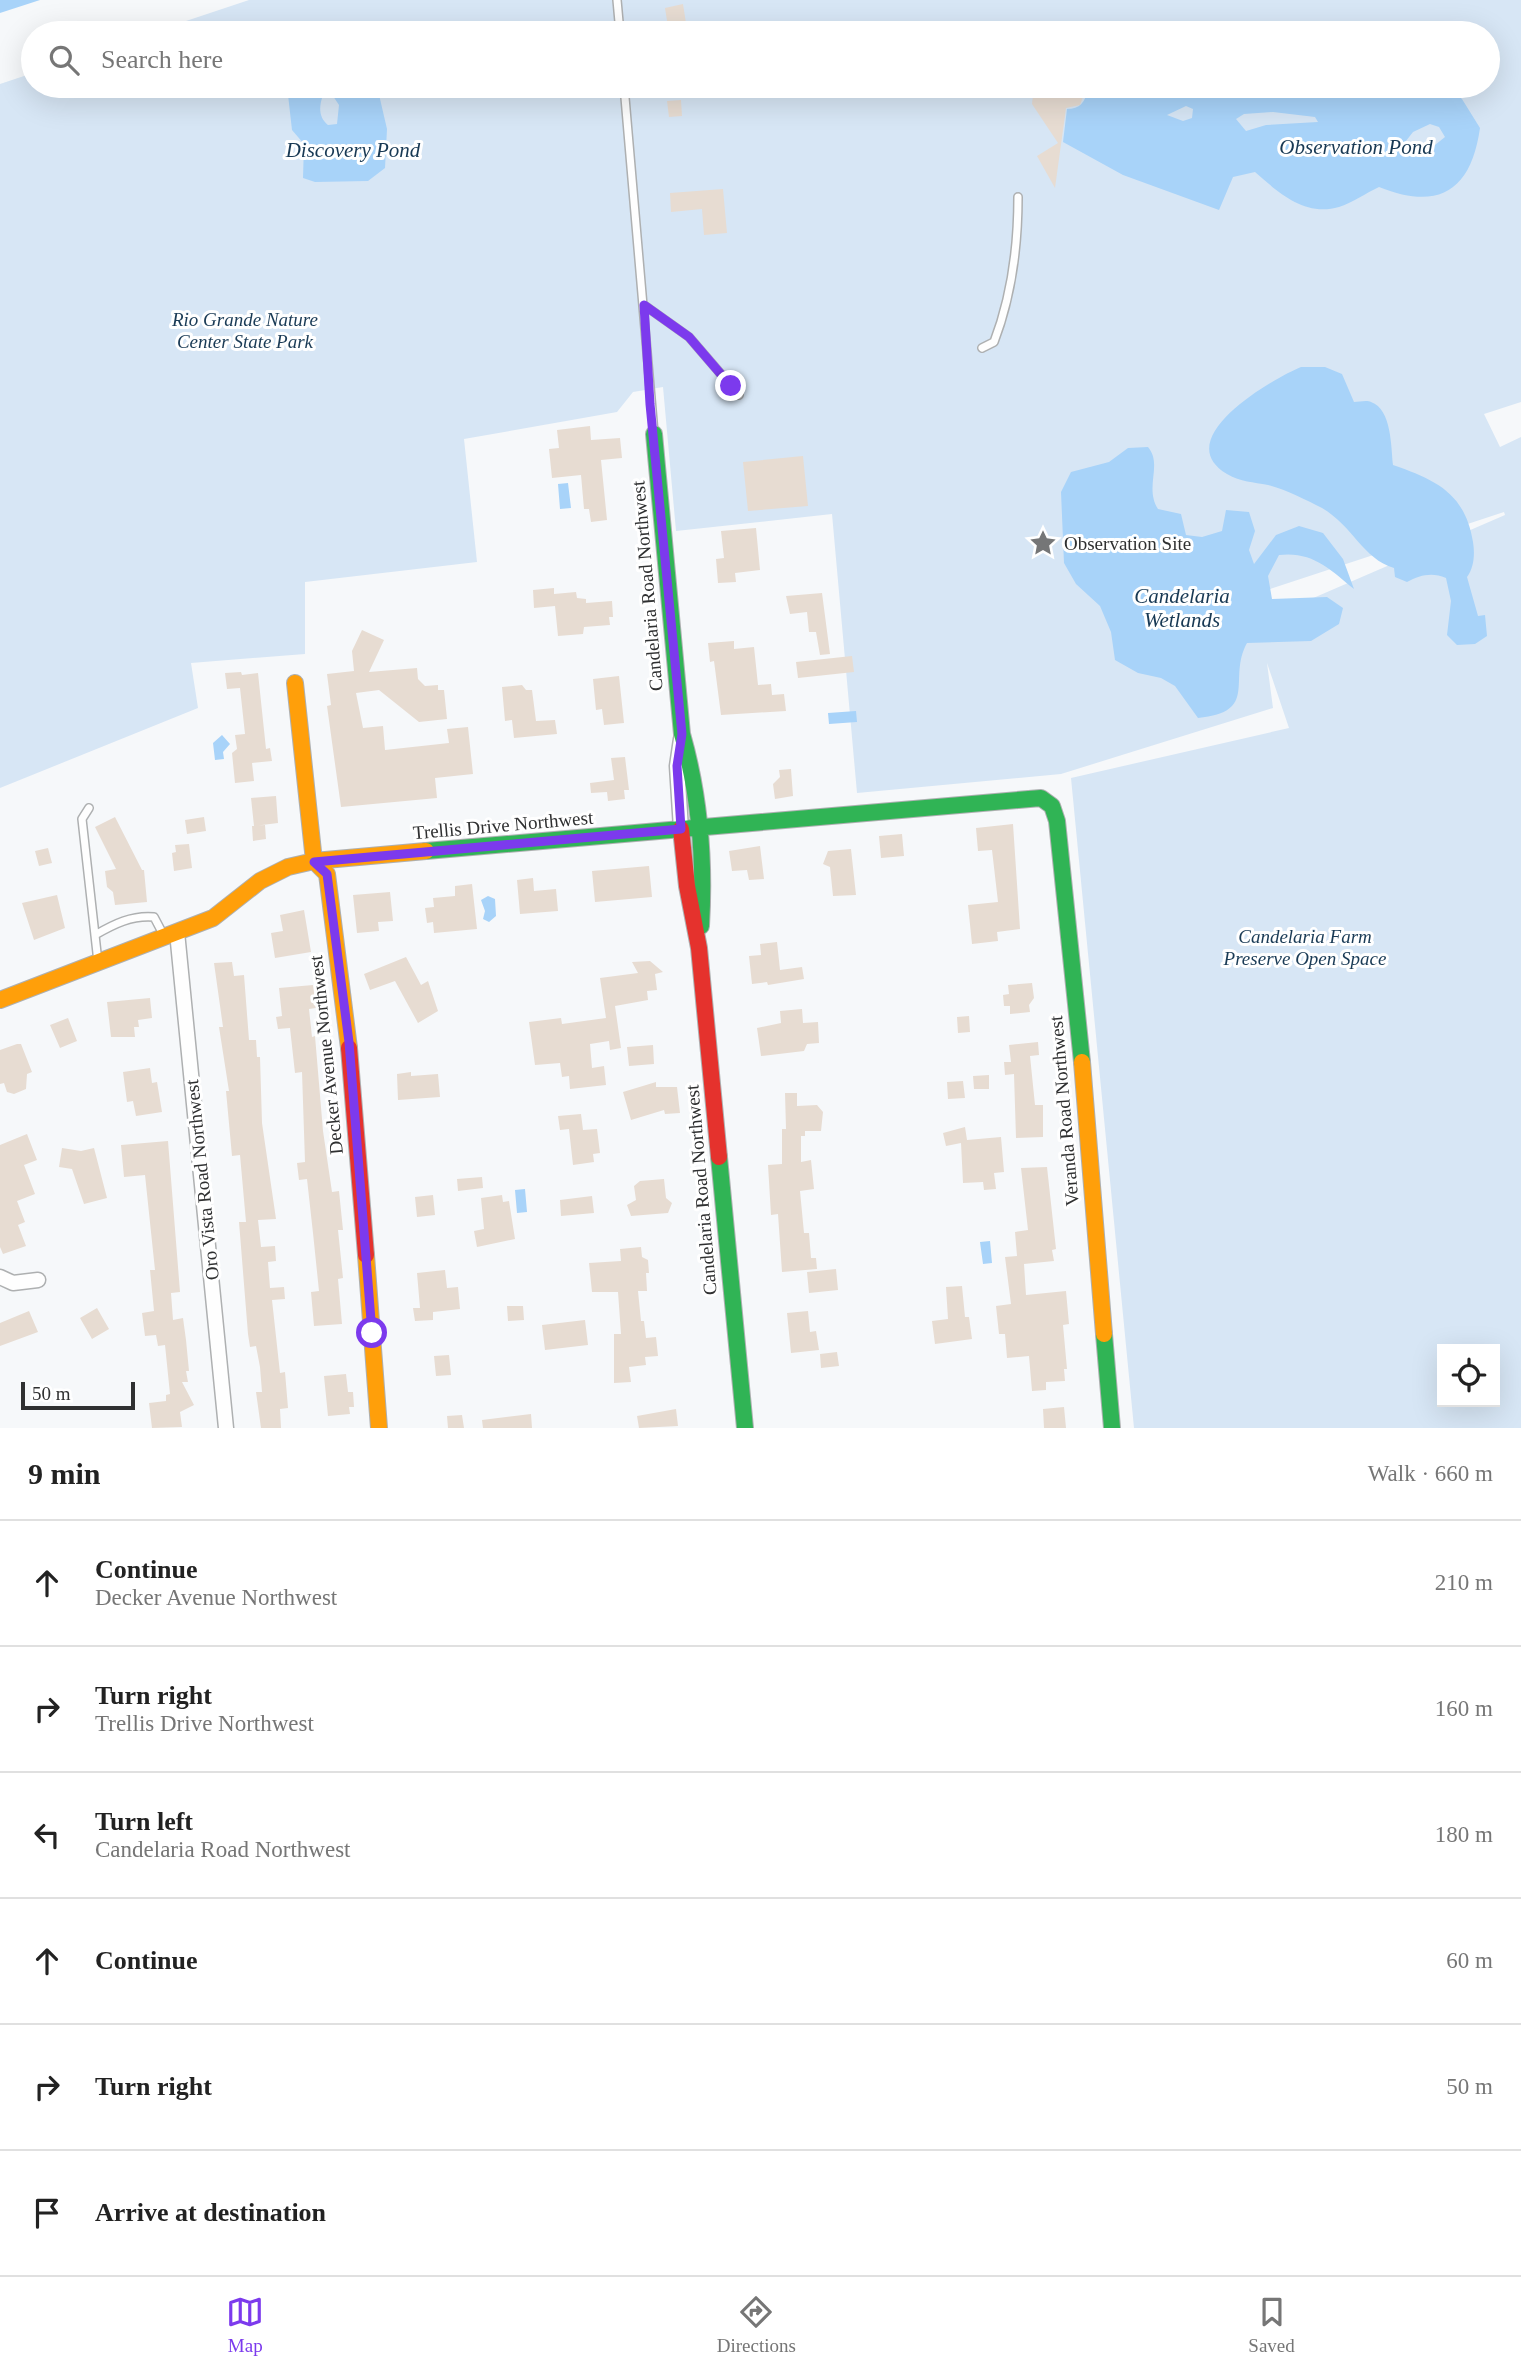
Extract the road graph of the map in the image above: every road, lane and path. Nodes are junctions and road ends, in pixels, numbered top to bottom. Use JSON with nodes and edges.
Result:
{"nodes":[{"id":1,"x":617,"y":0,"type":"edge"},
{"id":2,"x":619,"y":21,"type":"edge"},
{"id":3,"x":625,"y":98,"type":"edge"},
{"id":4,"x":1018,"y":197,"type":"dead end"},
{"id":5,"x":644,"y":305,"type":"junction"},
{"id":6,"x":982,"y":348,"type":"dead end"},
{"id":7,"x":739,"y":395,"type":"dead end"},
{"id":8,"x":654,"y":434,"type":"joint"},
{"id":9,"x":295,"y":683,"type":"dead end"},
{"id":10,"x":682,"y":734,"type":"junction"},
{"id":11,"x":1041,"y":797,"type":"joint"},
{"id":12,"x":89,"y":808,"type":"dead end"},
{"id":13,"x":699,"y":827,"type":"junction"},
{"id":14,"x":681,"y":829,"type":"junction"},
{"id":15,"x":314,"y":862,"type":"junction"},
{"id":16,"x":94,"y":935,"type":"junction"},
{"id":17,"x":171,"y":935,"type":"junction"},
{"id":18,"x":699,"y":948,"type":"junction"},
{"id":19,"x":98,"y":963,"type":"junction"},
{"id":20,"x":0,"y":1000,"type":"edge"},
{"id":21,"x":0,"y":1277,"type":"edge"},
{"id":22,"x":38,"y":1280,"type":"dead end"},
{"id":23,"x":226,"y":1428,"type":"edge"},
{"id":24,"x":379,"y":1428,"type":"edge"},
{"id":25,"x":745,"y":1428,"type":"edge"},
{"id":26,"x":1112,"y":1428,"type":"edge"}],
"edges":[{"from":1,"to":2,"type":"lane"},
{"from":3,"to":5,"type":"lane"},
{"from":4,"to":6,"type":"lane"},
{"from":5,"to":7,"type":"lane"},
{"from":5,"to":8,"type":"lane"},
{"from":8,"to":10,"type":"street","name":"Candelaria Road Northwest"},
{"from":9,"to":15,"type":"street","name":"Decker Avenue Northwest"},
{"from":10,"to":13,"type":"street","name":"Candelaria Road Northwest"},
{"from":10,"to":14,"type":"street","name":"Candelaria Road Northwest"},
{"from":11,"to":13,"type":"street","name":"Trellis Drive Northwest"},
{"from":11,"to":26,"type":"street","name":"Veranda Road Northwest"},
{"from":12,"to":16,"type":"lane"},
{"from":13,"to":14,"type":"street","name":"Trellis Drive Northwest"},
{"from":13,"to":18,"type":"street","name":"Candelaria Road Northwest"},
{"from":14,"to":15,"type":"street","name":"Trellis Drive Northwest"},
{"from":14,"to":18,"type":"street","name":"Candelaria Road Northwest"},
{"from":15,"to":17,"type":"street","name":"Trellis Drive Northwest"},
{"from":15,"to":24,"type":"street","name":"Decker Avenue Northwest"},
{"from":16,"to":17,"type":"lane"},
{"from":16,"to":19,"type":"lane"},
{"from":17,"to":19,"type":"street","name":"Trellis Drive Northwest"},
{"from":17,"to":23,"type":"street","name":"Oro Vista Road Northwest"},
{"from":18,"to":25,"type":"street","name":"Candelaria Road Northwest"},
{"from":19,"to":20,"type":"street","name":"Trellis Drive Northwest"},
{"from":21,"to":22,"type":"street"}]}
